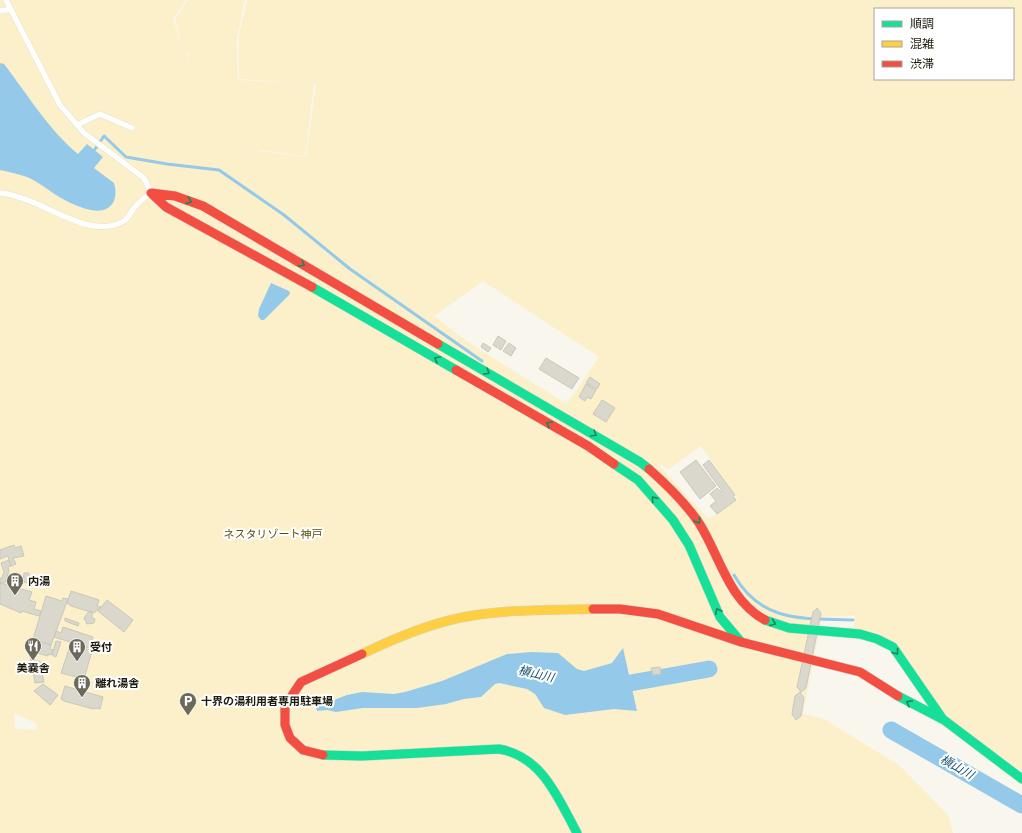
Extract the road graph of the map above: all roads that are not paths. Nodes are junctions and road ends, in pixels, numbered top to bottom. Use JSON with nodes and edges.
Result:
{"nodes":[{"id":1,"x":6,"y":0,"type":"edge"},
{"id":2,"x":11,"y":9,"type":"junction"},
{"id":3,"x":0,"y":11,"type":"edge"},
{"id":4,"x":77,"y":125,"type":"junction"},
{"id":5,"x":132,"y":128,"type":"dead end"},
{"id":6,"x":0,"y":193,"type":"edge"},
{"id":7,"x":151,"y":193,"type":"junction"},
{"id":8,"x":741,"y":642,"type":"junction"},
{"id":9,"x":944,"y":720,"type":"junction"},
{"id":10,"x":1022,"y":779,"type":"edge"},
{"id":11,"x":577,"y":833,"type":"edge"}],
"edges":[{"from":1,"to":2,"type":"lane"},
{"from":2,"to":3,"type":"lane"},
{"from":2,"to":4,"type":"lane"},
{"from":4,"to":5,"type":"lane"},
{"from":4,"to":7,"type":"lane"},
{"from":6,"to":7,"type":"lane"},
{"from":8,"to":7,"type":"street","one_way":true},
{"from":7,"to":9,"type":"street","one_way":true},
{"from":9,"to":8,"type":"street","one_way":true},
{"from":8,"to":11,"type":"street"},
{"from":9,"to":10,"type":"street"}]}
